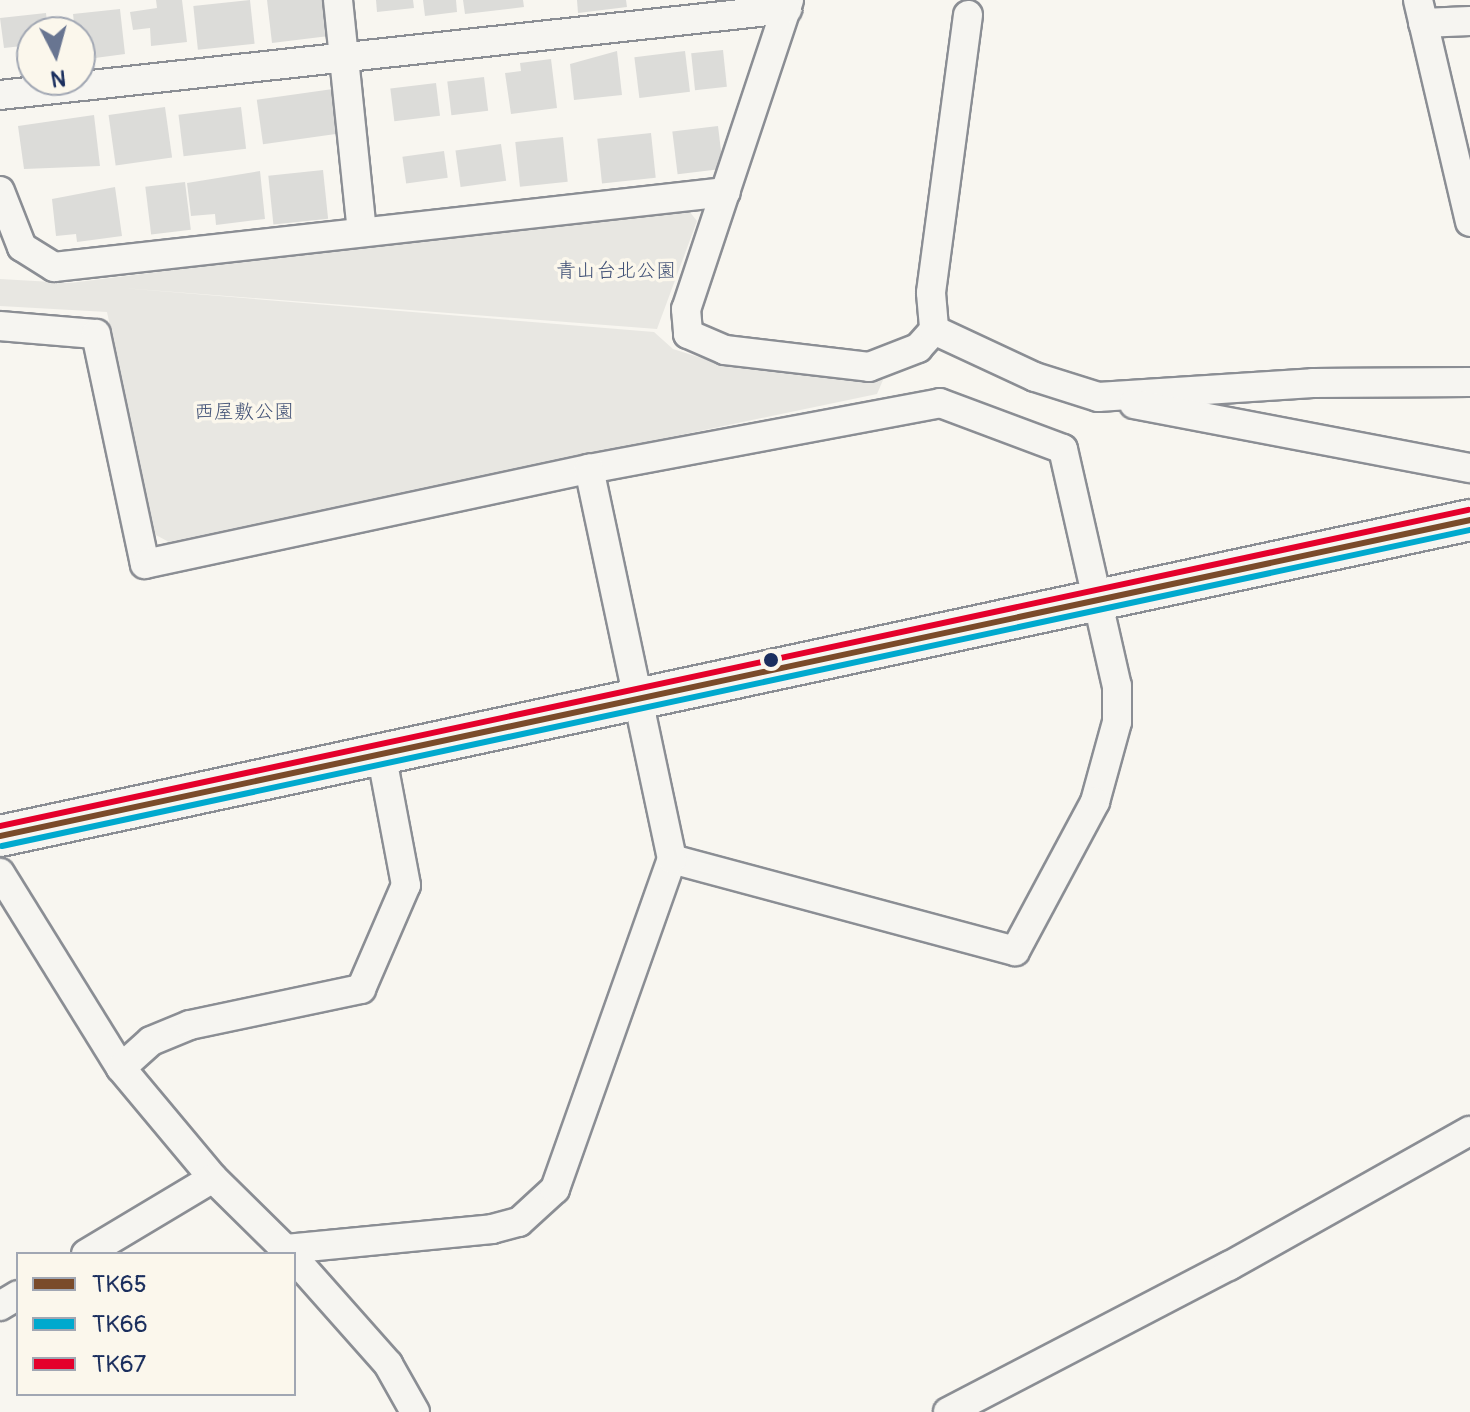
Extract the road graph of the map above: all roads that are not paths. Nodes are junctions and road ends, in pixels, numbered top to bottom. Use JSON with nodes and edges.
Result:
{"nodes":[{"id":1,"x":338,"y":0,"type":"edge"},
{"id":2,"x":788,"y":5,"type":"edge"},
{"id":3,"x":1420,"y":12,"type":"edge"},
{"id":4,"x":968,"y":15,"type":"dead end"},
{"id":5,"x":1470,"y":21,"type":"edge"},
{"id":6,"x":344,"y":55,"type":"junction"},
{"id":7,"x":0,"y":95,"type":"edge"},
{"id":8,"x":0,"y":191,"type":"edge"},
{"id":9,"x":726,"y":192,"type":"junction"},
{"id":10,"x":1470,"y":222,"type":"edge"},
{"id":11,"x":362,"y":232,"type":"junction"},
{"id":12,"x":0,"y":326,"type":"edge"},
{"id":13,"x":934,"y":330,"type":"junction"},
{"id":14,"x":1470,"y":382,"type":"edge"},
{"id":15,"x":1098,"y":397,"type":"junction"},
{"id":16,"x":1470,"y":468,"type":"edge"},
{"id":17,"x":589,"y":469,"type":"junction"},
{"id":18,"x":1470,"y":520,"type":"edge"},
{"id":19,"x":1098,"y":601,"type":"junction"},
{"id":20,"x":637,"y":697,"type":"junction"},
{"id":21,"x":381,"y":753,"type":"junction"},
{"id":22,"x":0,"y":836,"type":"edge"},
{"id":23,"x":672,"y":859,"type":"junction"},
{"id":24,"x":0,"y":873,"type":"edge"},
{"id":25,"x":121,"y":1068,"type":"junction"},
{"id":26,"x":1470,"y":1131,"type":"edge"},
{"id":27,"x":213,"y":1178,"type":"junction"},
{"id":28,"x":89,"y":1252,"type":"edge"},
{"id":29,"x":288,"y":1252,"type":"edge"},
{"id":30,"x":296,"y":1253,"type":"edge"},
{"id":31,"x":296,"y":1261,"type":"edge"},
{"id":32,"x":415,"y":1412,"type":"edge"},
{"id":33,"x":948,"y":1412,"type":"edge"}],
"edges":[{"from":1,"to":6,"type":"street"},
{"from":2,"to":6,"type":"street"},
{"from":2,"to":9,"type":"street"},
{"from":3,"to":5,"type":"street"},
{"from":3,"to":10,"type":"street"},
{"from":4,"to":13,"type":"street"},
{"from":6,"to":7,"type":"street"},
{"from":6,"to":11,"type":"street"},
{"from":8,"to":11,"type":"street"},
{"from":9,"to":11,"type":"street"},
{"from":9,"to":13,"type":"street"},
{"from":12,"to":17,"type":"street"},
{"from":13,"to":15,"type":"street"},
{"from":14,"to":15,"type":"street"},
{"from":15,"to":16,"type":"street"},
{"from":17,"to":19,"type":"street"},
{"from":17,"to":20,"type":"street"},
{"from":18,"to":19,"type":"street"},
{"from":19,"to":20,"type":"street"},
{"from":19,"to":23,"type":"street"},
{"from":20,"to":21,"type":"street"},
{"from":20,"to":23,"type":"street"},
{"from":21,"to":22,"type":"street"},
{"from":21,"to":25,"type":"street"},
{"from":23,"to":30,"type":"street"},
{"from":24,"to":25,"type":"street"},
{"from":25,"to":27,"type":"street"},
{"from":26,"to":33,"type":"street"},
{"from":27,"to":28,"type":"street"},
{"from":27,"to":29,"type":"street"},
{"from":31,"to":32,"type":"street"}]}
